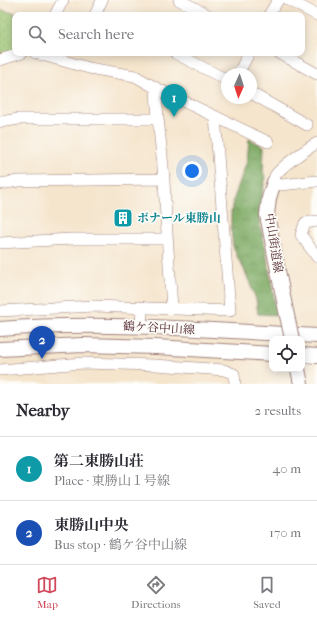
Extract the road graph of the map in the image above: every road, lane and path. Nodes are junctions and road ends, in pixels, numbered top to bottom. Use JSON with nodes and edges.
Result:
{"nodes":[{"id":1,"x":63,"y":0,"type":"edge"},
{"id":2,"x":102,"y":0,"type":"edge"},
{"id":3,"x":179,"y":0,"type":"edge"},
{"id":4,"x":278,"y":0,"type":"edge"},
{"id":5,"x":288,"y":0,"type":"edge"},
{"id":6,"x":57,"y":12,"type":"edge"},
{"id":7,"x":99,"y":12,"type":"edge"},
{"id":8,"x":202,"y":12,"type":"edge"},
{"id":9,"x":271,"y":12,"type":"edge"},
{"id":10,"x":317,"y":15,"type":"edge"},
{"id":11,"x":13,"y":56,"type":"edge"},
{"id":12,"x":45,"y":56,"type":"edge"},
{"id":13,"x":181,"y":56,"type":"edge"},
{"id":14,"x":247,"y":56,"type":"edge"},
{"id":15,"x":284,"y":56,"type":"edge"},
{"id":16,"x":0,"y":60,"type":"edge"},
{"id":17,"x":241,"y":68,"type":"edge"},
{"id":18,"x":317,"y":74,"type":"edge"},
{"id":19,"x":221,"y":77,"type":"edge"},
{"id":20,"x":156,"y":88,"type":"junction"},
{"id":21,"x":257,"y":96,"type":"edge"},
{"id":22,"x":215,"y":116,"type":"junction"},
{"id":23,"x":157,"y":119,"type":"junction"},
{"id":24,"x":0,"y":122,"type":"edge"},
{"id":25,"x":307,"y":125,"type":"dead end"},
{"id":26,"x":268,"y":142,"type":"dead end"},
{"id":27,"x":317,"y":142,"type":"edge"},
{"id":28,"x":164,"y":179,"type":"junction"},
{"id":29,"x":317,"y":181,"type":"edge"},
{"id":30,"x":274,"y":182,"type":"junction"},
{"id":31,"x":0,"y":184,"type":"edge"},
{"id":32,"x":317,"y":221,"type":"edge"},
{"id":33,"x":166,"y":239,"type":"junction"},
{"id":34,"x":0,"y":243,"type":"edge"},
{"id":35,"x":317,"y":257,"type":"edge"},
{"id":36,"x":142,"y":307,"type":"junction"},
{"id":37,"x":172,"y":308,"type":"junction"},
{"id":38,"x":0,"y":311,"type":"edge"},
{"id":39,"x":141,"y":327,"type":"junction"},
{"id":40,"x":0,"y":329,"type":"edge"},
{"id":41,"x":291,"y":336,"type":"edge"},
{"id":42,"x":317,"y":336,"type":"edge"},
{"id":43,"x":82,"y":345,"type":"junction"},
{"id":44,"x":156,"y":347,"type":"junction"},
{"id":45,"x":0,"y":349,"type":"edge"},
{"id":46,"x":269,"y":354,"type":"edge"},
{"id":47,"x":305,"y":355,"type":"edge"},
{"id":48,"x":317,"y":356,"type":"edge"},
{"id":49,"x":83,"y":363,"type":"junction"},
{"id":50,"x":154,"y":365,"type":"junction"},
{"id":51,"x":0,"y":370,"type":"edge"},
{"id":52,"x":235,"y":384,"type":"edge"}],
"edges":[{"from":1,"to":6,"type":"street"},
{"from":2,"to":7,"type":"street"},
{"from":3,"to":8,"type":"street"},
{"from":4,"to":9,"type":"street"},
{"from":5,"to":10,"type":"street"},
{"from":11,"to":16,"type":"street"},
{"from":12,"to":20,"type":"street"},
{"from":13,"to":19,"type":"street"},
{"from":14,"to":17,"type":"street"},
{"from":15,"to":18,"type":"street"},
{"from":20,"to":22,"type":"street"},
{"from":20,"to":23,"type":"street"},
{"from":21,"to":25,"type":"street"},
{"from":22,"to":26,"type":"street"},
{"from":22,"to":37,"type":"street"},
{"from":23,"to":24,"type":"street"},
{"from":23,"to":28,"type":"street"},
{"from":27,"to":30,"type":"street","name":"中山街道線"},
{"from":28,"to":31,"type":"street"},
{"from":28,"to":33,"type":"street"},
{"from":29,"to":30,"type":"street"},
{"from":30,"to":41,"type":"street","name":"中山街道線","bridge":true},
{"from":32,"to":35,"type":"street"},
{"from":33,"to":34,"type":"street"},
{"from":33,"to":37,"type":"street"},
{"from":36,"to":37,"type":"street"},
{"from":36,"to":38,"type":"street"},
{"from":36,"to":39,"type":"street"},
{"from":39,"to":40,"type":"street","name":"鶴ケ谷中山線"},
{"from":39,"to":42,"type":"street","name":"鶴ケ谷中山線"},
{"from":43,"to":44,"type":"street"},
{"from":43,"to":45,"type":"street"},
{"from":43,"to":49,"type":"street"},
{"from":44,"to":46,"type":"street"},
{"from":44,"to":50,"type":"street"},
{"from":47,"to":48,"type":"street"},
{"from":49,"to":50,"type":"street"},
{"from":49,"to":51,"type":"street"},
{"from":50,"to":52,"type":"street"}]}
